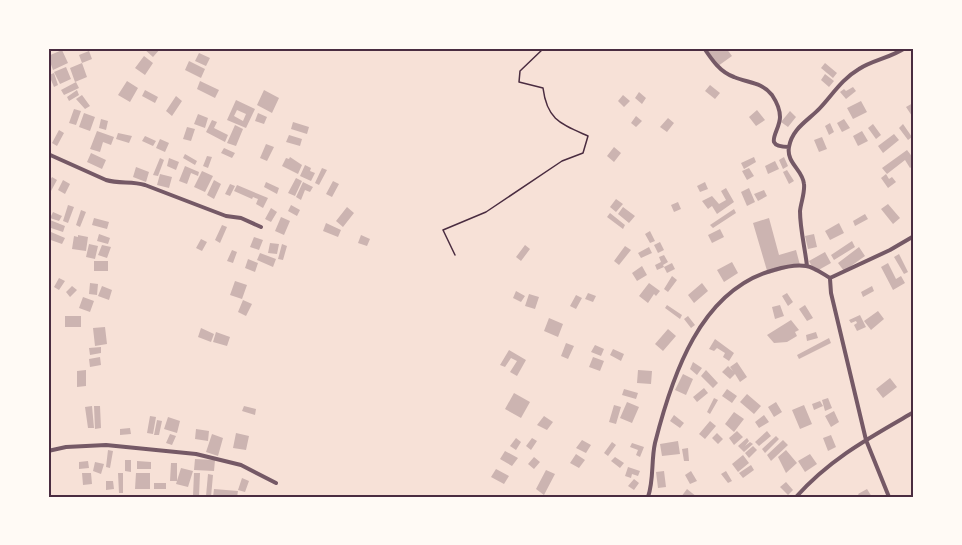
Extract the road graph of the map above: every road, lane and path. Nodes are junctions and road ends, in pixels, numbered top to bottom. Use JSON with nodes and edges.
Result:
{"nodes":[{"id":1,"x":544,"y":48,"type":"edge"},
{"id":2,"x":704,"y":48,"type":"edge"},
{"id":3,"x":905,"y":48,"type":"edge"},
{"id":4,"x":789,"y":147,"type":"junction"},
{"id":5,"x":48,"y":154,"type":"edge"},
{"id":6,"x":261,"y":227,"type":"dead end"},
{"id":7,"x":914,"y":236,"type":"edge"},
{"id":8,"x":454,"y":255,"type":"dead end"},
{"id":9,"x":807,"y":266,"type":"junction"},
{"id":10,"x":830,"y":278,"type":"junction"},
{"id":11,"x":914,"y":412,"type":"edge"},
{"id":12,"x":866,"y":440,"type":"junction"},
{"id":13,"x":48,"y":451,"type":"edge"},
{"id":14,"x":276,"y":483,"type":"dead end"},
{"id":15,"x":648,"y":497,"type":"edge"},
{"id":16,"x":796,"y":497,"type":"edge"},
{"id":17,"x":889,"y":497,"type":"edge"}],
"edges":[{"from":1,"to":8,"type":"path"},
{"from":2,"to":4,"type":"street"},
{"from":3,"to":4,"type":"street"},
{"from":4,"to":9,"type":"street"},
{"from":5,"to":6,"type":"street"},
{"from":7,"to":10,"type":"street"},
{"from":9,"to":10,"type":"street"},
{"from":9,"to":15,"type":"street"},
{"from":10,"to":12,"type":"street"},
{"from":11,"to":12,"type":"street"},
{"from":12,"to":16,"type":"street"},
{"from":12,"to":17,"type":"street"},
{"from":13,"to":14,"type":"street"}]}
